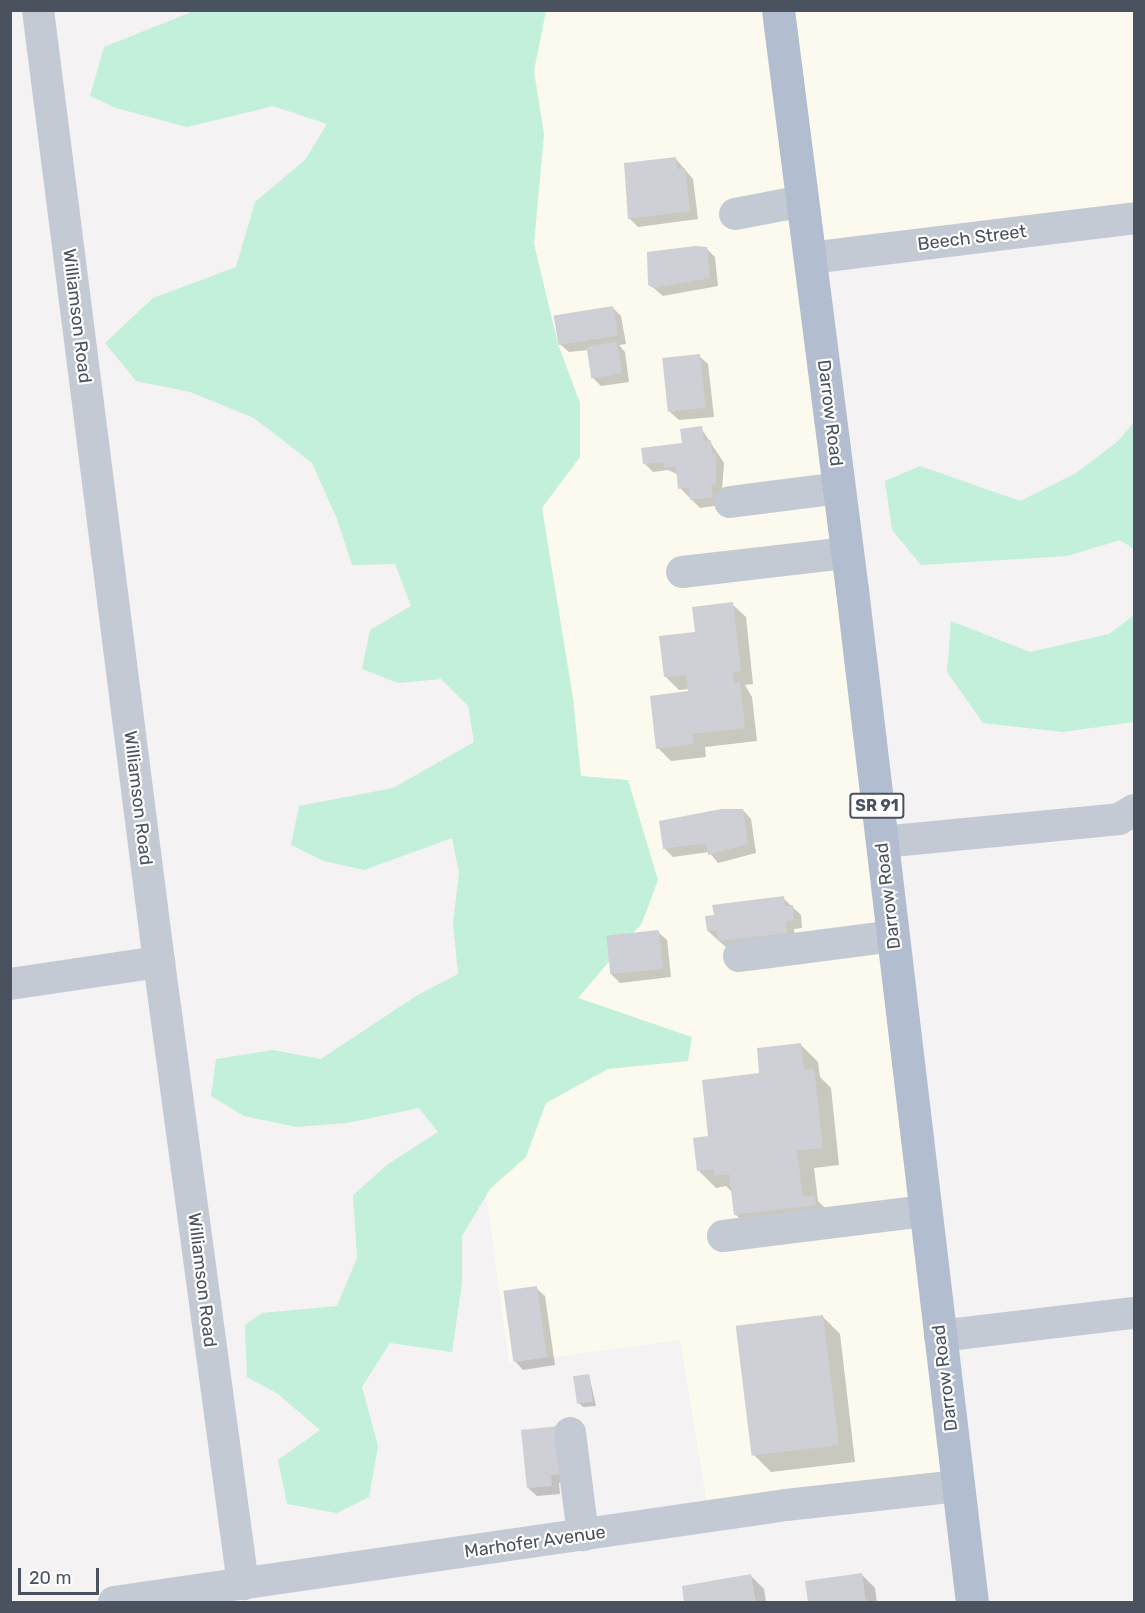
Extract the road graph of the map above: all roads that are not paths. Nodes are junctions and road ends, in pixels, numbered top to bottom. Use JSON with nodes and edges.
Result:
{"nodes":[{"id":1,"x":38,"y":10,"type":"edge"},
{"id":2,"x":778,"y":10,"type":"edge"},
{"id":3,"x":803,"y":201,"type":"junction"},
{"id":4,"x":735,"y":214,"type":"dead end"},
{"id":5,"x":1134,"y":218,"type":"edge"},
{"id":6,"x":810,"y":258,"type":"junction"},
{"id":7,"x":839,"y":488,"type":"junction"},
{"id":8,"x":730,"y":501,"type":"dead end"},
{"id":9,"x":847,"y":553,"type":"junction"},
{"id":10,"x":682,"y":572,"type":"dead end"},
{"id":11,"x":1134,"y":810,"type":"edge"},
{"id":12,"x":882,"y":842,"type":"junction"},
{"id":13,"x":892,"y":936,"type":"junction"},
{"id":14,"x":739,"y":956,"type":"dead end"},
{"id":15,"x":159,"y":962,"type":"junction"},
{"id":16,"x":10,"y":984,"type":"edge"},
{"id":17,"x":925,"y":1211,"type":"junction"},
{"id":18,"x":723,"y":1236,"type":"dead end"},
{"id":19,"x":1134,"y":1313,"type":"edge"},
{"id":20,"x":940,"y":1336,"type":"junction"},
{"id":21,"x":570,"y":1433,"type":"dead end"},
{"id":22,"x":958,"y":1486,"type":"junction"},
{"id":23,"x":583,"y":1535,"type":"junction"},
{"id":24,"x":243,"y":1584,"type":"junction"},
{"id":25,"x":114,"y":1602,"type":"edge"},
{"id":26,"x":972,"y":1602,"type":"edge"}],
"edges":[{"from":1,"to":15,"type":"street","name":"Williamson Road"},
{"from":2,"to":3,"type":"main road","name":"Darrow Road","number":"SR 91"},
{"from":3,"to":4,"type":"street"},
{"from":3,"to":6,"type":"main road","name":"Darrow Road","number":"SR 91"},
{"from":5,"to":6,"type":"street","name":"Beech Street"},
{"from":6,"to":7,"type":"main road","name":"Darrow Road","number":"SR 91"},
{"from":7,"to":8,"type":"street"},
{"from":7,"to":9,"type":"main road","name":"Darrow Road","number":"SR 91"},
{"from":9,"to":10,"type":"street"},
{"from":9,"to":12,"type":"main road","name":"Darrow Road","number":"SR 91"},
{"from":11,"to":12,"type":"street"},
{"from":12,"to":13,"type":"main road","name":"Darrow Road","number":"SR 91"},
{"from":13,"to":14,"type":"street"},
{"from":13,"to":17,"type":"main road","name":"Darrow Road","number":"SR 91"},
{"from":15,"to":16,"type":"street"},
{"from":15,"to":24,"type":"street","name":"Williamson Road"},
{"from":17,"to":18,"type":"street"},
{"from":17,"to":20,"type":"main road","name":"Darrow Road","number":"SR 91"},
{"from":19,"to":20,"type":"street"},
{"from":20,"to":22,"type":"main road","name":"Darrow Road","number":"SR 91"},
{"from":21,"to":23,"type":"street"},
{"from":22,"to":23,"type":"street","name":"Marhofer Avenue"},
{"from":22,"to":26,"type":"main road","name":"Darrow Road","number":"SR 91"},
{"from":23,"to":24,"type":"street","name":"Marhofer Avenue"},
{"from":24,"to":25,"type":"street","name":"Marhofer Avenue"}]}
